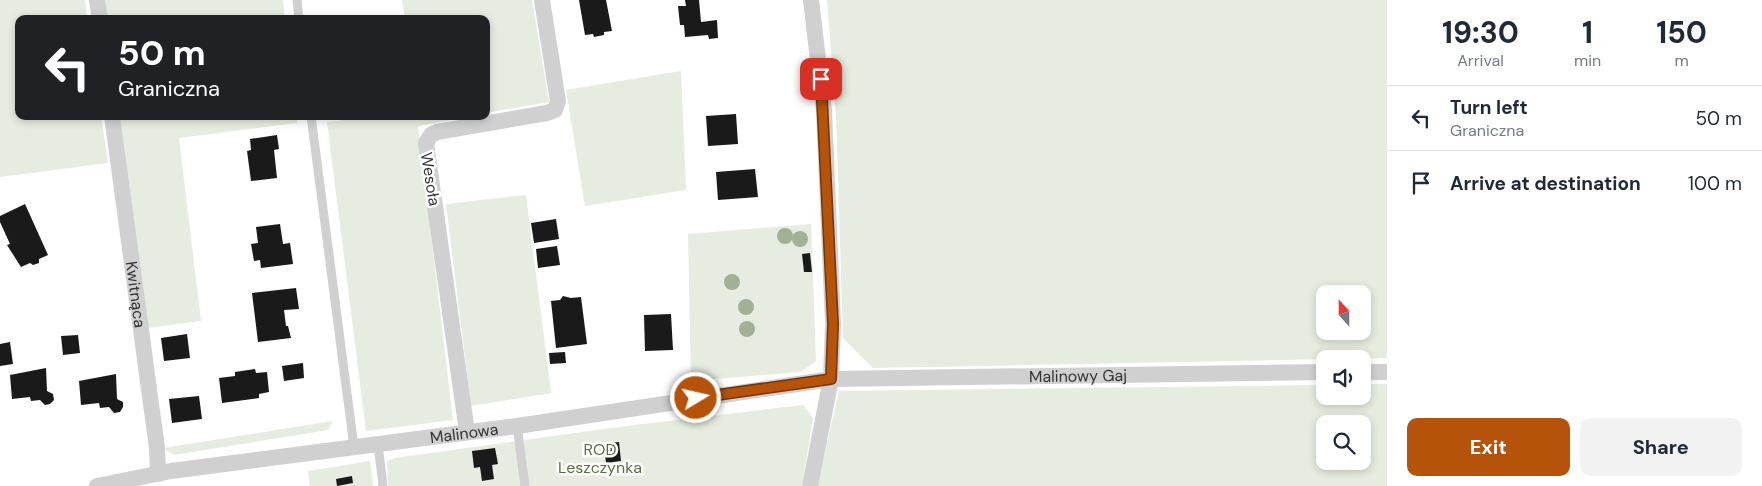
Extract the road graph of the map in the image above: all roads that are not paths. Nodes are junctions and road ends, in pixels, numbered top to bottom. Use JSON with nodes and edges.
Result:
{"nodes":[{"id":1,"x":97,"y":0,"type":"edge"},
{"id":2,"x":296,"y":0,"type":"edge"},
{"id":3,"x":542,"y":0,"type":"edge"},
{"id":4,"x":811,"y":0,"type":"edge"},
{"id":5,"x":99,"y":15,"type":"edge"},
{"id":6,"x":298,"y":15,"type":"edge"},
{"id":7,"x":113,"y":120,"type":"edge"},
{"id":8,"x":312,"y":120,"type":"edge"},
{"id":9,"x":1316,"y":372,"type":"edge"},
{"id":10,"x":1371,"y":372,"type":"edge"},
{"id":11,"x":1387,"y":372,"type":"edge"},
{"id":12,"x":831,"y":379,"type":"junction"},
{"id":13,"x":517,"y":426,"type":"junction"},
{"id":14,"x":467,"y":432,"type":"junction"},
{"id":15,"x":378,"y":444,"type":"junction"},
{"id":16,"x":354,"y":447,"type":"junction"},
{"id":17,"x":158,"y":474,"type":"junction"},
{"id":18,"x":97,"y":486,"type":"edge"},
{"id":19,"x":383,"y":486,"type":"edge"},
{"id":20,"x":525,"y":486,"type":"edge"},
{"id":21,"x":810,"y":486,"type":"edge"}],
"edges":[{"from":1,"to":5,"type":"street"},
{"from":2,"to":6,"type":"lane"},
{"from":3,"to":14,"type":"street","name":"Wesoła"},
{"from":4,"to":12,"type":"street"},
{"from":7,"to":17,"type":"street","name":"Kwitnąca"},
{"from":8,"to":16,"type":"lane"},
{"from":9,"to":12,"type":"street","name":"Malinowy Gaj"},
{"from":10,"to":11,"type":"street"},
{"from":12,"to":13,"type":"street","name":"Malinowa"},
{"from":12,"to":21,"type":"street"},
{"from":13,"to":14,"type":"street","name":"Malinowa"},
{"from":13,"to":20,"type":"lane"},
{"from":14,"to":15,"type":"street","name":"Malinowa"},
{"from":15,"to":16,"type":"street","name":"Malinowa"},
{"from":15,"to":19,"type":"lane"},
{"from":16,"to":17,"type":"street","name":"Malinowa"},
{"from":17,"to":18,"type":"street","name":"Malinowa"}]}
